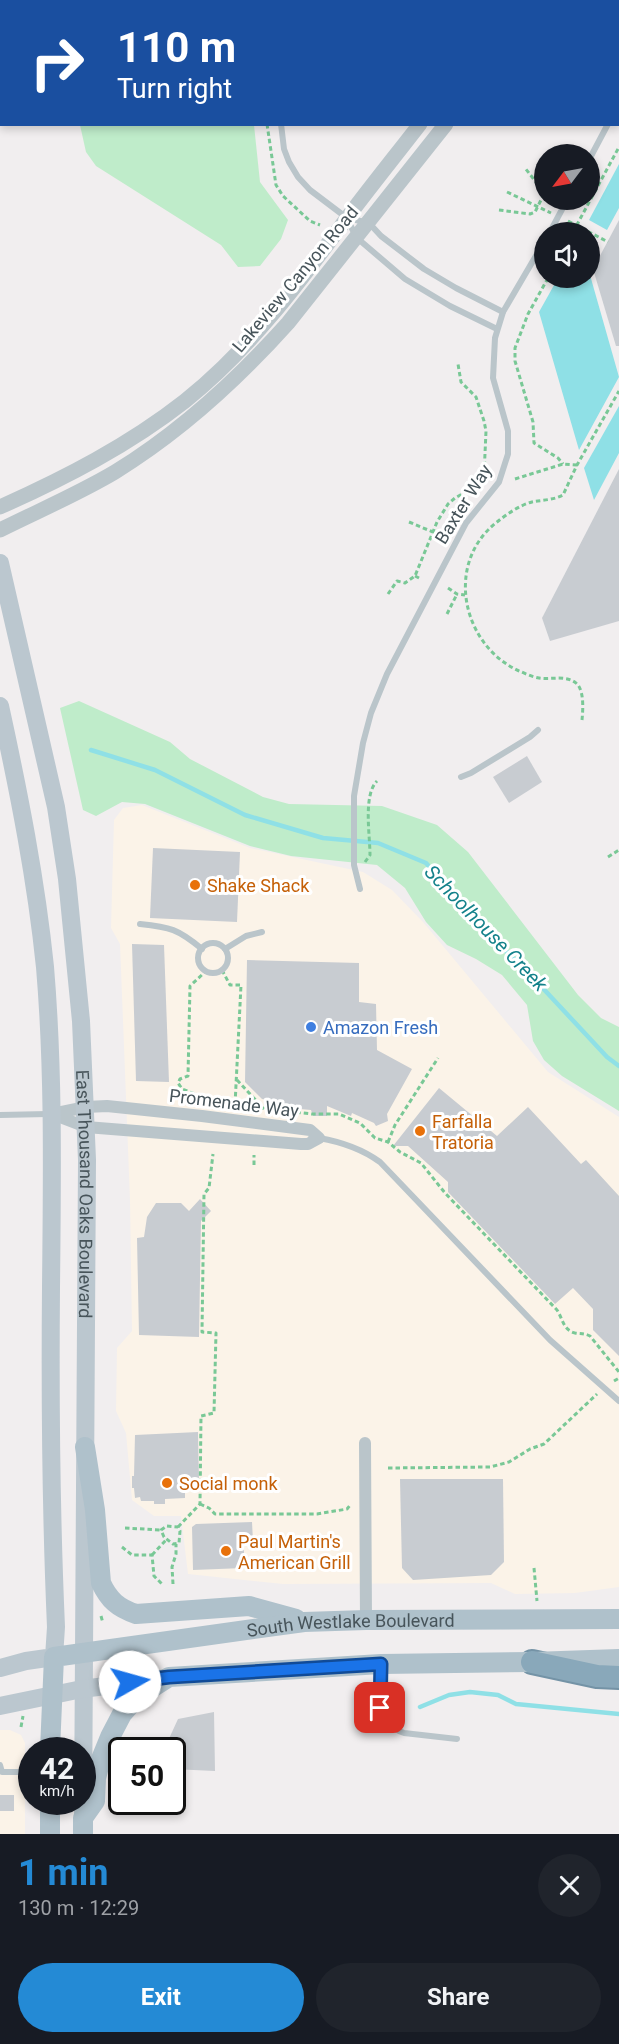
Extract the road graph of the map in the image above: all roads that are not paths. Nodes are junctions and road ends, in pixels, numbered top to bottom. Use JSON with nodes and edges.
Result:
{"nodes":[{"id":1,"x":281,"y":126,"type":"edge"},
{"id":2,"x":418,"y":126,"type":"edge"},
{"id":3,"x":444,"y":126,"type":"edge"},
{"id":4,"x":607,"y":126,"type":"edge"},
{"id":5,"x":597,"y":144,"type":"edge"},
{"id":6,"x":346,"y":218,"type":"junction"},
{"id":7,"x":369,"y":224,"type":"junction"},
{"id":8,"x":357,"y":238,"type":"junction"},
{"id":9,"x":534,"y":259,"type":"edge"},
{"id":10,"x":503,"y":312,"type":"junction"},
{"id":11,"x":497,"y":329,"type":"junction"},
{"id":12,"x":0,"y":507,"type":"edge"},
{"id":13,"x":0,"y":530,"type":"edge"},
{"id":14,"x":0,"y":563,"type":"edge"},
{"id":15,"x":0,"y":706,"type":"edge"},
{"id":16,"x":538,"y":730,"type":"dead end"},
{"id":17,"x":461,"y":777,"type":"dead end"},
{"id":18,"x":360,"y":889,"type":"dead end"},
{"id":19,"x":140,"y":924,"type":"dead end"},
{"id":20,"x":262,"y":933,"type":"dead end"},
{"id":21,"x":202,"y":949,"type":"junction"},
{"id":22,"x":225,"y":949,"type":"junction"},
{"id":23,"x":86,"y":1107,"type":"junction"},
{"id":24,"x":0,"y":1114,"type":"edge"},
{"id":25,"x":52,"y":1114,"type":"junction"},
{"id":26,"x":86,"y":1127,"type":"junction"},
{"id":27,"x":319,"y":1138,"type":"junction"},
{"id":28,"x":619,"y":1401,"type":"edge"},
{"id":29,"x":365,"y":1443,"type":"dead end"},
{"id":30,"x":85,"y":1447,"type":"junction"},
{"id":31,"x":619,"y":1619,"type":"edge"},
{"id":32,"x":366,"y":1620,"type":"junction"},
{"id":33,"x":304,"y":1622,"type":"junction"},
{"id":34,"x":83,"y":1654,"type":"junction"},
{"id":35,"x":54,"y":1657,"type":"junction"},
{"id":36,"x":619,"y":1659,"type":"edge"},
{"id":37,"x":532,"y":1662,"type":"junction"},
{"id":38,"x":381,"y":1664,"type":"junction"},
{"id":39,"x":0,"y":1668,"type":"edge"},
{"id":40,"x":169,"y":1677,"type":"junction"},
{"id":41,"x":619,"y":1677,"type":"edge"},
{"id":42,"x":82,"y":1689,"type":"junction"},
{"id":43,"x":52,"y":1694,"type":"junction"},
{"id":44,"x":0,"y":1706,"type":"edge"},
{"id":45,"x":50,"y":1737,"type":"edge"},
{"id":46,"x":457,"y":1740,"type":"dead end"},
{"id":47,"x":0,"y":1766,"type":"edge"},
{"id":48,"x":18,"y":1772,"type":"edge"},
{"id":49,"x":50,"y":1815,"type":"edge"},
{"id":50,"x":83,"y":1826,"type":"edge"},
{"id":51,"x":50,"y":1834,"type":"edge"}],
"edges":[{"from":1,"to":6,"type":"lane"},
{"from":2,"to":6,"type":"street","name":"Lakeview Canyon Road"},
{"from":3,"to":7,"type":"street","name":"Lakeview Canyon Road"},
{"from":4,"to":5,"type":"lane"},
{"from":6,"to":7,"type":"lane"},
{"from":6,"to":8,"type":"lane"},
{"from":6,"to":12,"type":"street","name":"Lakeview Canyon Road"},
{"from":7,"to":8,"type":"street","name":"Lakeview Canyon Road"},
{"from":7,"to":10,"type":"lane"},
{"from":8,"to":11,"type":"lane"},
{"from":8,"to":13,"type":"street","name":"Lakeview Canyon Road"},
{"from":9,"to":10,"type":"lane","name":"Baxter Way"},
{"from":10,"to":11,"type":"lane","name":"Baxter Way"},
{"from":11,"to":18,"type":"lane","name":"Baxter Way"},
{"from":14,"to":23,"type":"main road","name":"East Thousand Oaks Boulevard"},
{"from":15,"to":25,"type":"main road","name":"East Thousand Oaks Boulevard"},
{"from":16,"to":17,"type":"lane"},
{"from":19,"to":21,"type":"lane"},
{"from":20,"to":22,"type":"lane"},
{"from":21,"to":22,"type":"lane"},
{"from":21,"to":22,"type":"lane"},
{"from":23,"to":25,"type":"street","name":"Promenade Way"},
{"from":23,"to":26,"type":"main road","name":"East Thousand Oaks Boulevard"},
{"from":23,"to":27,"type":"street","name":"Promenade Way"},
{"from":24,"to":25,"type":"lane","name":"Promenade Way"},
{"from":25,"to":26,"type":"street","name":"Promenade Way"},
{"from":25,"to":35,"type":"main road","name":"East Thousand Oaks Boulevard"},
{"from":26,"to":27,"type":"street","name":"Promenade Way"},
{"from":26,"to":30,"type":"main road","name":"East Thousand Oaks Boulevard"},
{"from":27,"to":28,"type":"lane"},
{"from":29,"to":32,"type":"street"},
{"from":30,"to":33,"type":"main road"},
{"from":30,"to":34,"type":"main road","name":"East Thousand Oaks Boulevard"},
{"from":31,"to":32,"type":"main road","name":"South Westlake Boulevard"},
{"from":32,"to":33,"type":"main road","name":"South Westlake Boulevard"},
{"from":33,"to":34,"type":"main road","name":"South Westlake Boulevard"},
{"from":34,"to":35,"type":"main road","name":"South Westlake Boulevard"},
{"from":34,"to":42,"type":"main road","name":"East Thousand Oaks Boulevard"},
{"from":35,"to":39,"type":"main road"},
{"from":35,"to":43,"type":"main road","name":"East Thousand Oaks Boulevard"},
{"from":36,"to":37,"type":"main road"},
{"from":37,"to":38,"type":"main road"},
{"from":37,"to":41,"type":"highway"},
{"from":38,"to":40,"type":"main road"},
{"from":38,"to":46,"type":"lane"},
{"from":40,"to":42,"type":"main road"},
{"from":40,"to":50,"type":"main road"},
{"from":42,"to":43,"type":"main road"},
{"from":42,"to":50,"type":"main road","name":"East Thousand Oaks Boulevard"},
{"from":43,"to":44,"type":"main road"},
{"from":43,"to":45,"type":"main road","name":"East Thousand Oaks Boulevard"},
{"from":47,"to":48,"type":"lane"},
{"from":49,"to":51,"type":"main road"}]}
